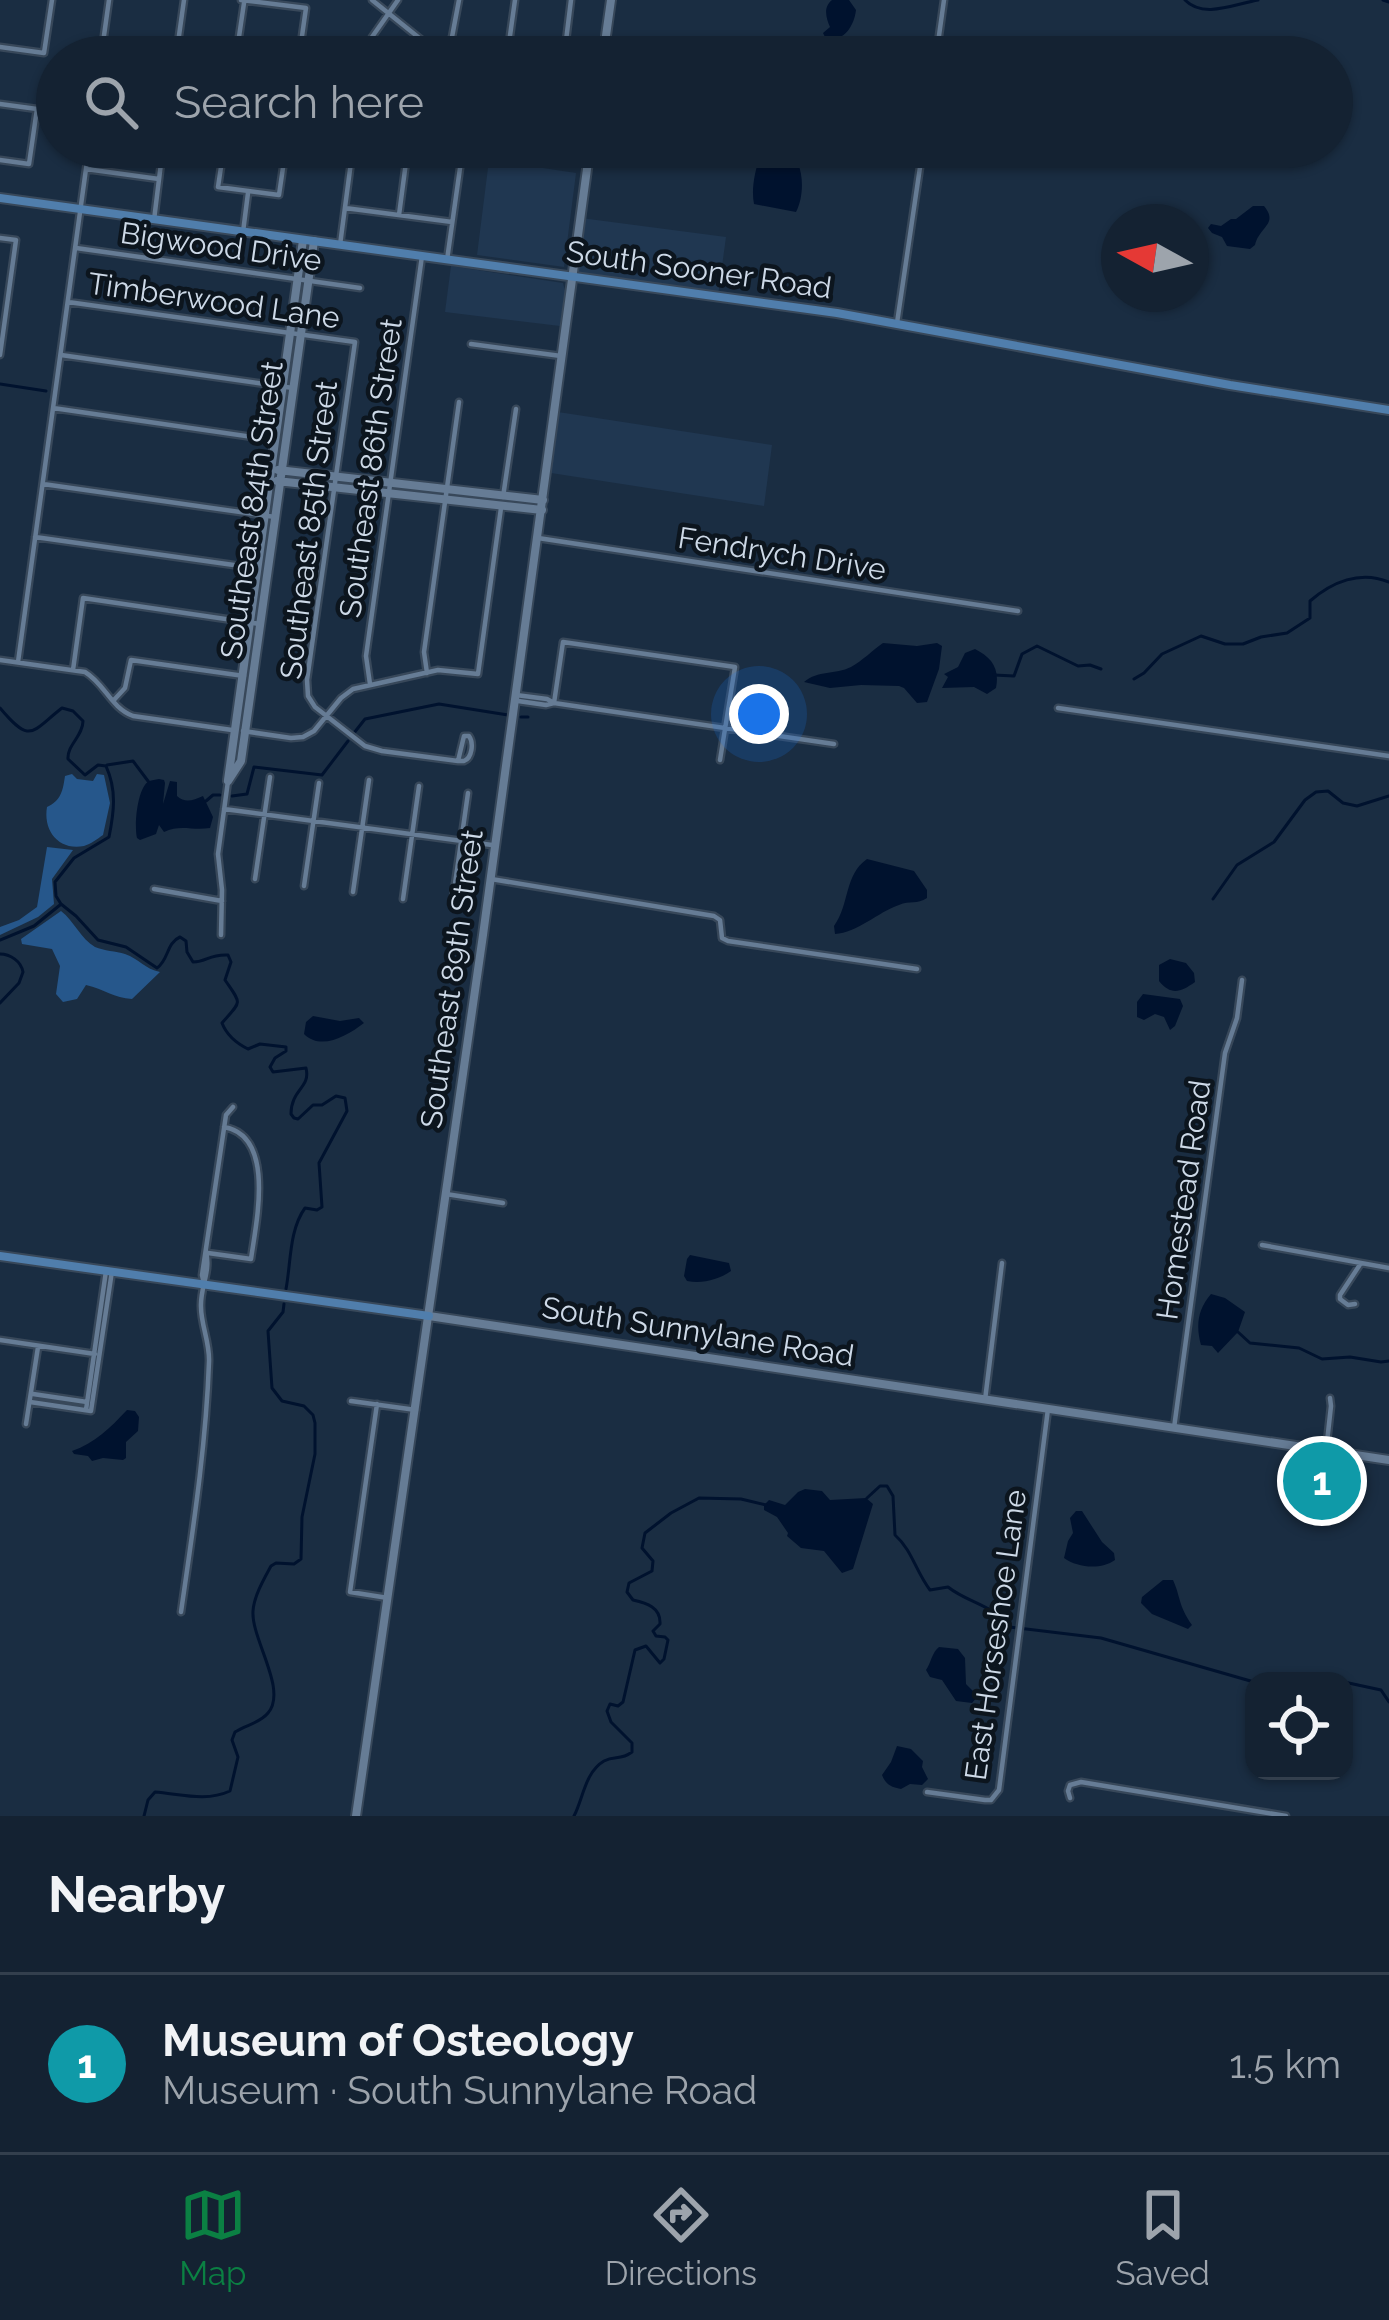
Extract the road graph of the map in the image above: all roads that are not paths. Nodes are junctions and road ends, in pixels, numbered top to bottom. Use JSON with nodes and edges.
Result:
{"nodes":[{"id":1,"x":52,"y":0,"type":"edge"},
{"id":2,"x":109,"y":0,"type":"edge"},
{"id":3,"x":184,"y":0,"type":"edge"},
{"id":4,"x":242,"y":0,"type":"edge"},
{"id":5,"x":372,"y":0,"type":"edge"},
{"id":6,"x":398,"y":0,"type":"edge"},
{"id":7,"x":459,"y":0,"type":"edge"},
{"id":8,"x":515,"y":0,"type":"edge"},
{"id":9,"x":572,"y":0,"type":"edge"},
{"id":10,"x":611,"y":0,"type":"edge"},
{"id":11,"x":944,"y":0,"type":"edge"},
{"id":12,"x":388,"y":15,"type":"junction"},
{"id":13,"x":47,"y":36,"type":"edge"},
{"id":14,"x":104,"y":36,"type":"edge"},
{"id":15,"x":178,"y":36,"type":"edge"},
{"id":16,"x":238,"y":36,"type":"edge"},
{"id":17,"x":302,"y":36,"type":"edge"},
{"id":18,"x":373,"y":36,"type":"edge"},
{"id":19,"x":415,"y":36,"type":"edge"},
{"id":20,"x":452,"y":36,"type":"edge"},
{"id":21,"x":510,"y":36,"type":"edge"},
{"id":22,"x":567,"y":36,"type":"edge"},
{"id":23,"x":606,"y":36,"type":"edge"},
{"id":24,"x":939,"y":36,"type":"edge"},
{"id":25,"x":0,"y":47,"type":"edge"},
{"id":26,"x":36,"y":52,"type":"edge"},
{"id":27,"x":0,"y":104,"type":"edge"},
{"id":28,"x":36,"y":110,"type":"edge"},
{"id":29,"x":36,"y":117,"type":"edge"},
{"id":30,"x":0,"y":160,"type":"edge"},
{"id":31,"x":160,"y":168,"type":"edge"},
{"id":32,"x":221,"y":168,"type":"edge"},
{"id":33,"x":283,"y":168,"type":"edge"},
{"id":34,"x":350,"y":168,"type":"edge"},
{"id":35,"x":405,"y":168,"type":"edge"},
{"id":36,"x":460,"y":168,"type":"edge"},
{"id":37,"x":587,"y":168,"type":"edge"},
{"id":38,"x":920,"y":168,"type":"edge"},
{"id":39,"x":86,"y":170,"type":"joint"},
{"id":40,"x":159,"y":179,"type":"junction"},
{"id":41,"x":248,"y":193,"type":"junction"},
{"id":42,"x":0,"y":199,"type":"edge"},
{"id":43,"x":345,"y":208,"type":"junction"},
{"id":44,"x":81,"y":210,"type":"junction"},
{"id":45,"x":399,"y":215,"type":"junction"},
{"id":46,"x":154,"y":220,"type":"junction"},
{"id":47,"x":452,"y":222,"type":"junction"},
{"id":48,"x":243,"y":232,"type":"junction"},
{"id":49,"x":0,"y":238,"type":"edge"},
{"id":50,"x":309,"y":241,"type":"junction"},
{"id":51,"x":340,"y":245,"type":"junction"},
{"id":52,"x":76,"y":248,"type":"junction"},
{"id":53,"x":422,"y":256,"type":"junction"},
{"id":54,"x":447,"y":260,"type":"junction"},
{"id":55,"x":573,"y":277,"type":"junction"},
{"id":56,"x":303,"y":280,"type":"junction"},
{"id":57,"x":360,"y":288,"type":"dead end"},
{"id":58,"x":68,"y":302,"type":"junction"},
{"id":59,"x":897,"y":323,"type":"junction"},
{"id":60,"x":296,"y":334,"type":"junction"},
{"id":61,"x":355,"y":342,"type":"joint"},
{"id":62,"x":471,"y":344,"type":"dead end"},
{"id":63,"x":61,"y":355,"type":"junction"},
{"id":64,"x":0,"y":356,"type":"edge"},
{"id":65,"x":563,"y":356,"type":"junction"},
{"id":66,"x":288,"y":387,"type":"junction"},
{"id":67,"x":459,"y":402,"type":"dead end"},
{"id":68,"x":53,"y":408,"type":"junction"},
{"id":69,"x":516,"y":410,"type":"dead end"},
{"id":70,"x":1389,"y":410,"type":"edge"},
{"id":71,"x":280,"y":440,"type":"junction"},
{"id":72,"x":276,"y":475,"type":"junction"},
{"id":73,"x":335,"y":482,"type":"junction"},
{"id":74,"x":43,"y":484,"type":"junction"},
{"id":75,"x":390,"y":488,"type":"junction"},
{"id":76,"x":445,"y":494,"type":"junction"},
{"id":77,"x":502,"y":500,"type":"junction"},
{"id":78,"x":543,"y":505,"type":"junction"},
{"id":79,"x":270,"y":516,"type":"junction"},
{"id":80,"x":35,"y":538,"type":"junction"},
{"id":81,"x":538,"y":538,"type":"junction"},
{"id":82,"x":262,"y":569,"type":"junction"},
{"id":83,"x":1018,"y":611,"type":"dead end"},
{"id":84,"x":255,"y":623,"type":"junction"},
{"id":85,"x":0,"y":660,"type":"edge"},
{"id":86,"x":18,"y":662,"type":"junction"},
{"id":87,"x":73,"y":670,"type":"junction"},
{"id":88,"x":427,"y":673,"type":"junction"},
{"id":89,"x":247,"y":676,"type":"junction"},
{"id":90,"x":370,"y":684,"type":"junction"},
{"id":91,"x":516,"y":698,"type":"junction"},
{"id":92,"x":112,"y":701,"type":"junction"},
{"id":93,"x":554,"y":703,"type":"junction"},
{"id":94,"x":1058,"y":708,"type":"dead end"},
{"id":95,"x":326,"y":716,"type":"junction"},
{"id":96,"x":725,"y":729,"type":"junction"},
{"id":97,"x":240,"y":731,"type":"junction"},
{"id":98,"x":834,"y":744,"type":"dead end"},
{"id":99,"x":1389,"y":756,"type":"edge"},
{"id":100,"x":720,"y":760,"type":"dead end"},
{"id":101,"x":458,"y":761,"type":"dead end"},
{"id":102,"x":270,"y":777,"type":"dead end"},
{"id":103,"x":369,"y":780,"type":"dead end"},
{"id":104,"x":228,"y":782,"type":"joint"},
{"id":105,"x":319,"y":783,"type":"dead end"},
{"id":106,"x":419,"y":786,"type":"dead end"},
{"id":107,"x":468,"y":793,"type":"dead end"},
{"id":108,"x":224,"y":809,"type":"junction"},
{"id":109,"x":265,"y":814,"type":"junction"},
{"id":110,"x":314,"y":821,"type":"junction"},
{"id":111,"x":362,"y":827,"type":"junction"},
{"id":112,"x":411,"y":834,"type":"junction"},
{"id":113,"x":460,"y":841,"type":"junction"},
{"id":114,"x":495,"y":846,"type":"junction"},
{"id":115,"x":255,"y":879,"type":"dead end"},
{"id":116,"x":491,"y":879,"type":"junction"},
{"id":117,"x":304,"y":886,"type":"dead end"},
{"id":118,"x":154,"y":890,"type":"dead end"},
{"id":119,"x":353,"y":892,"type":"dead end"},
{"id":120,"x":403,"y":898,"type":"dead end"},
{"id":121,"x":223,"y":901,"type":"junction"},
{"id":122,"x":452,"y":905,"type":"dead end"},
{"id":123,"x":221,"y":935,"type":"dead end"},
{"id":124,"x":917,"y":969,"type":"dead end"},
{"id":125,"x":1242,"y":980,"type":"dead end"},
{"id":126,"x":233,"y":1107,"type":"dead end"},
{"id":127,"x":224,"y":1127,"type":"junction"},
{"id":128,"x":446,"y":1194,"type":"junction"},
{"id":129,"x":502,"y":1203,"type":"dead end"},
{"id":130,"x":1262,"y":1245,"type":"dead end"},
{"id":131,"x":206,"y":1252,"type":"junction"},
{"id":132,"x":0,"y":1256,"type":"edge"},
{"id":133,"x":1002,"y":1263,"type":"dead end"},
{"id":134,"x":1361,"y":1263,"type":"junction"},
{"id":135,"x":1389,"y":1268,"type":"edge"},
{"id":136,"x":109,"y":1271,"type":"junction"},
{"id":137,"x":204,"y":1284,"type":"junction"},
{"id":138,"x":1354,"y":1304,"type":"dead end"},
{"id":139,"x":429,"y":1316,"type":"junction"},
{"id":140,"x":0,"y":1340,"type":"edge"},
{"id":141,"x":38,"y":1346,"type":"junction"},
{"id":142,"x":97,"y":1355,"type":"junction"},
{"id":143,"x":30,"y":1398,"type":"junction"},
{"id":144,"x":1330,"y":1398,"type":"dead end"},
{"id":145,"x":351,"y":1400,"type":"dead end"},
{"id":146,"x":985,"y":1400,"type":"junction"},
{"id":147,"x":377,"y":1404,"type":"junction"},
{"id":148,"x":1048,"y":1409,"type":"junction"},
{"id":149,"x":416,"y":1410,"type":"junction"},
{"id":150,"x":26,"y":1424,"type":"dead end"},
{"id":151,"x":1174,"y":1428,"type":"junction"},
{"id":152,"x":1325,"y":1451,"type":"junction"},
{"id":153,"x":1389,"y":1460,"type":"edge"},
{"id":154,"x":388,"y":1598,"type":"junction"},
{"id":155,"x":181,"y":1612,"type":"dead end"},
{"id":156,"x":927,"y":1792,"type":"dead end"},
{"id":157,"x":1070,"y":1798,"type":"dead end"},
{"id":158,"x":356,"y":1816,"type":"edge"},
{"id":159,"x":1286,"y":1816,"type":"edge"}],
"edges":[{"from":1,"to":13,"type":"street"},
{"from":2,"to":14,"type":"street"},
{"from":3,"to":15,"type":"street"},
{"from":4,"to":16,"type":"street"},
{"from":4,"to":17,"type":"street"},
{"from":5,"to":12,"type":"street"},
{"from":6,"to":12,"type":"street"},
{"from":7,"to":20,"type":"street"},
{"from":8,"to":21,"type":"street"},
{"from":9,"to":22,"type":"street"},
{"from":10,"to":23,"type":"street"},
{"from":11,"to":24,"type":"street"},
{"from":12,"to":18,"type":"street"},
{"from":12,"to":19,"type":"street"},
{"from":25,"to":26,"type":"street"},
{"from":27,"to":28,"type":"street"},
{"from":29,"to":30,"type":"street"},
{"from":31,"to":40,"type":"street"},
{"from":32,"to":41,"type":"street"},
{"from":33,"to":41,"type":"street"},
{"from":34,"to":43,"type":"street"},
{"from":35,"to":45,"type":"street"},
{"from":36,"to":47,"type":"street"},
{"from":37,"to":55,"type":"street","name":"Southeast 89th Street"},
{"from":38,"to":59,"type":"street"},
{"from":39,"to":40,"type":"street"},
{"from":39,"to":44,"type":"street"},
{"from":40,"to":46,"type":"street"},
{"from":41,"to":48,"type":"street"},
{"from":42,"to":44,"type":"main road","name":"South Sooner Road"},
{"from":43,"to":45,"type":"street"},
{"from":43,"to":51,"type":"street"},
{"from":44,"to":46,"type":"main road","name":"South Sooner Road"},
{"from":44,"to":52,"type":"street"},
{"from":45,"to":47,"type":"street"},
{"from":46,"to":48,"type":"main road","name":"South Sooner Road"},
{"from":47,"to":54,"type":"street"},
{"from":48,"to":50,"type":"main road","name":"South Sooner Road"},
{"from":49,"to":64,"type":"street"},
{"from":50,"to":51,"type":"main road","name":"South Sooner Road"},
{"from":50,"to":56,"type":"street","name":"Southeast 84th Street"},
{"from":51,"to":53,"type":"main road","name":"South Sooner Road"},
{"from":52,"to":56,"type":"street","name":"Bigwood Drive"},
{"from":52,"to":58,"type":"street"},
{"from":53,"to":54,"type":"main road","name":"South Sooner Road"},
{"from":53,"to":75,"type":"street","name":"Southeast 86th Street"},
{"from":54,"to":55,"type":"main road","name":"South Sooner Road"},
{"from":55,"to":59,"type":"main road","name":"South Sooner Road"},
{"from":55,"to":65,"type":"street","name":"Southeast 89th Street"},
{"from":56,"to":57,"type":"street","name":"Bigwood Drive"},
{"from":56,"to":60,"type":"street","name":"Southeast 84th Street"},
{"from":58,"to":60,"type":"street","name":"Timberwood Lane"},
{"from":58,"to":63,"type":"street"},
{"from":59,"to":70,"type":"main road","name":"South Sooner Road"},
{"from":60,"to":61,"type":"street","name":"Timberwood Lane"},
{"from":60,"to":66,"type":"street","name":"Southeast 84th Street"},
{"from":61,"to":73,"type":"street","name":"Southeast 85th Street"},
{"from":62,"to":65,"type":"street"},
{"from":63,"to":66,"type":"street"},
{"from":63,"to":68,"type":"street"},
{"from":65,"to":78,"type":"street","name":"Southeast 89th Street"},
{"from":66,"to":71,"type":"street","name":"Southeast 84th Street"},
{"from":67,"to":76,"type":"street"},
{"from":68,"to":71,"type":"street"},
{"from":68,"to":74,"type":"street"},
{"from":69,"to":77,"type":"street"},
{"from":71,"to":72,"type":"street","name":"Southeast 84th Street"},
{"from":72,"to":73,"type":"street"},
{"from":72,"to":79,"type":"street","name":"Southeast 84th Street"},
{"from":73,"to":75,"type":"street"},
{"from":73,"to":95,"type":"street","name":"Southeast 85th Street"},
{"from":74,"to":79,"type":"street"},
{"from":74,"to":80,"type":"street"},
{"from":75,"to":76,"type":"street"},
{"from":75,"to":90,"type":"street","name":"Southeast 86th Street"},
{"from":76,"to":77,"type":"street"},
{"from":76,"to":88,"type":"street"},
{"from":77,"to":78,"type":"street"},
{"from":77,"to":88,"type":"street"},
{"from":78,"to":81,"type":"street","name":"Southeast 89th Street"},
{"from":79,"to":82,"type":"street","name":"Southeast 84th Street"},
{"from":80,"to":82,"type":"street"},
{"from":80,"to":86,"type":"street"},
{"from":81,"to":83,"type":"street","name":"Fendrych Drive"},
{"from":81,"to":91,"type":"street","name":"Southeast 89th Street"},
{"from":82,"to":84,"type":"street","name":"Southeast 84th Street"},
{"from":84,"to":87,"type":"street"},
{"from":84,"to":89,"type":"street","name":"Southeast 84th Street"},
{"from":85,"to":86,"type":"street"},
{"from":86,"to":87,"type":"street"},
{"from":87,"to":92,"type":"street"},
{"from":88,"to":90,"type":"street"},
{"from":89,"to":92,"type":"street"},
{"from":89,"to":97,"type":"street","name":"Southeast 84th Street"},
{"from":90,"to":95,"type":"street"},
{"from":91,"to":93,"type":"street"},
{"from":91,"to":114,"type":"street","name":"Southeast 89th Street"},
{"from":92,"to":97,"type":"street"},
{"from":93,"to":96,"type":"street"},
{"from":93,"to":96,"type":"street"},
{"from":94,"to":99,"type":"street"},
{"from":95,"to":97,"type":"street"},
{"from":95,"to":101,"type":"street"},
{"from":96,"to":98,"type":"street"},
{"from":96,"to":100,"type":"street"},
{"from":97,"to":104,"type":"street","name":"Southeast 84th Street"},
{"from":102,"to":109,"type":"street"},
{"from":103,"to":111,"type":"street"},
{"from":104,"to":108,"type":"street","name":"Southeast 84th Street"},
{"from":105,"to":110,"type":"street"},
{"from":106,"to":112,"type":"street"},
{"from":107,"to":113,"type":"street"},
{"from":108,"to":109,"type":"street"},
{"from":108,"to":121,"type":"street","name":"Southeast 84th Street"},
{"from":109,"to":110,"type":"street"},
{"from":109,"to":115,"type":"street"},
{"from":110,"to":111,"type":"street"},
{"from":110,"to":117,"type":"street"},
{"from":111,"to":112,"type":"street"},
{"from":111,"to":119,"type":"street"},
{"from":112,"to":113,"type":"street"},
{"from":112,"to":120,"type":"street"},
{"from":113,"to":114,"type":"street"},
{"from":113,"to":122,"type":"street"},
{"from":114,"to":116,"type":"street","name":"Southeast 89th Street"},
{"from":116,"to":124,"type":"street"},
{"from":116,"to":128,"type":"street","name":"Southeast 89th Street"},
{"from":118,"to":121,"type":"street"},
{"from":121,"to":123,"type":"street","name":"Southeast 84th Street"},
{"from":125,"to":151,"type":"street","name":"Homestead Road"},
{"from":126,"to":127,"type":"street"},
{"from":127,"to":131,"type":"street"},
{"from":127,"to":131,"type":"street"},
{"from":128,"to":129,"type":"street"},
{"from":128,"to":139,"type":"street","name":"Southeast 89th Street"},
{"from":130,"to":134,"type":"street"},
{"from":131,"to":137,"type":"street"},
{"from":132,"to":136,"type":"main road","name":"South Sunnylane Road"},
{"from":133,"to":146,"type":"street"},
{"from":134,"to":135,"type":"street"},
{"from":134,"to":138,"type":"street"},
{"from":136,"to":137,"type":"main road","name":"South Sunnylane Road"},
{"from":136,"to":142,"type":"street"},
{"from":137,"to":139,"type":"main road","name":"South Sunnylane Road"},
{"from":137,"to":155,"type":"street"},
{"from":139,"to":146,"type":"street","name":"South Sunnylane Road"},
{"from":139,"to":149,"type":"street","name":"Southeast 89th Street"},
{"from":140,"to":141,"type":"street"},
{"from":141,"to":142,"type":"street"},
{"from":141,"to":143,"type":"street"},
{"from":142,"to":143,"type":"street"},
{"from":143,"to":150,"type":"street"},
{"from":144,"to":152,"type":"street"},
{"from":145,"to":147,"type":"street"},
{"from":146,"to":148,"type":"street","name":"South Sunnylane Road"},
{"from":147,"to":149,"type":"street"},
{"from":147,"to":154,"type":"street"},
{"from":148,"to":151,"type":"street","name":"South Sunnylane Road"},
{"from":148,"to":156,"type":"street","name":"East Horseshoe Lane"},
{"from":149,"to":154,"type":"street","name":"Southeast 89th Street"},
{"from":151,"to":152,"type":"street","name":"South Sunnylane Road"},
{"from":152,"to":153,"type":"street","name":"South Sunnylane Road"},
{"from":154,"to":158,"type":"street","name":"Southeast 89th Street"},
{"from":157,"to":159,"type":"street"}]}
